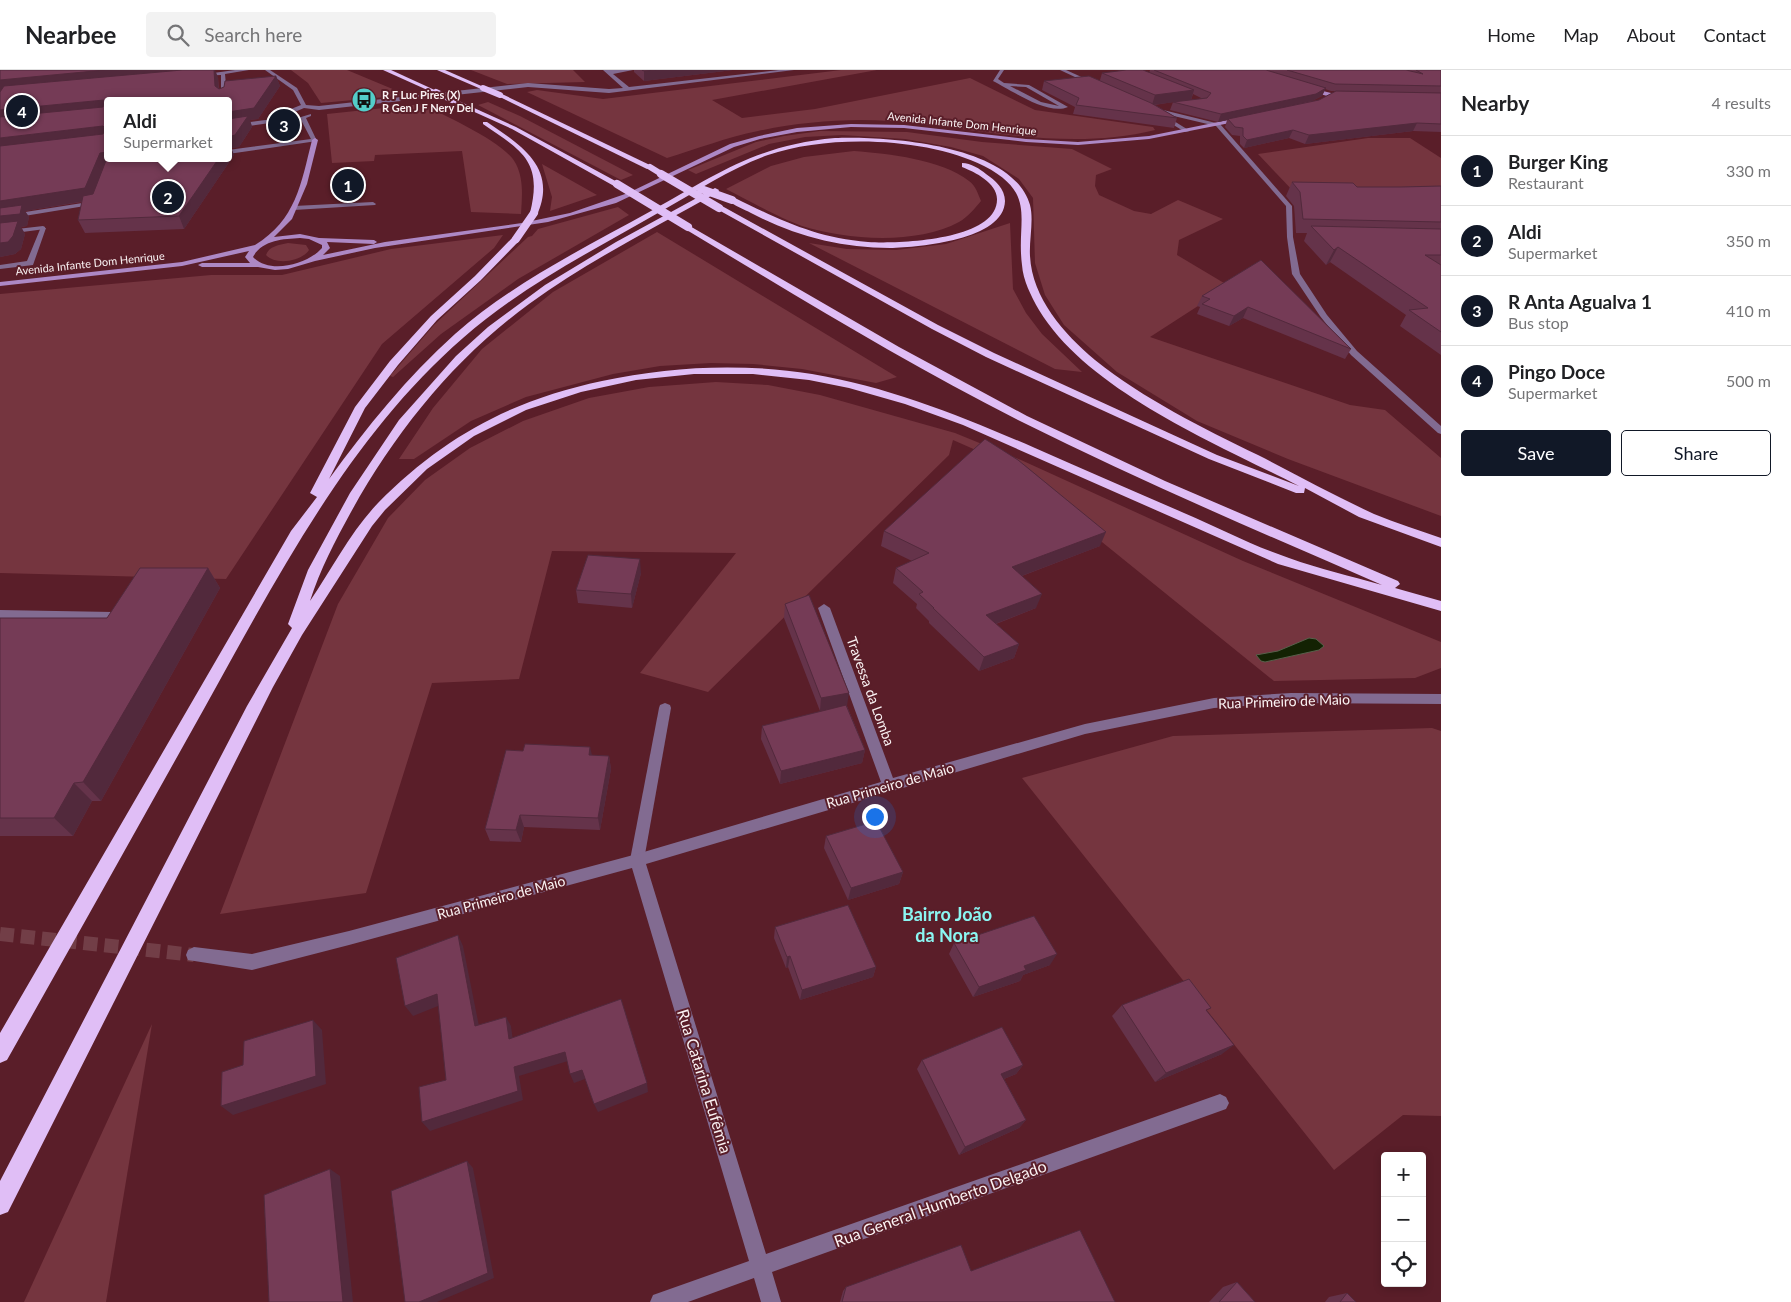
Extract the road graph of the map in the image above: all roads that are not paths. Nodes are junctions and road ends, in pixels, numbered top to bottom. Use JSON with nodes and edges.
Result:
{"nodes":[{"id":1,"x":247,"y":70,"type":"edge"},
{"id":2,"x":267,"y":70,"type":"edge"},
{"id":3,"x":386,"y":70,"type":"edge"},
{"id":4,"x":440,"y":70,"type":"edge"},
{"id":5,"x":631,"y":70,"type":"edge"},
{"id":6,"x":792,"y":70,"type":"edge"},
{"id":7,"x":1002,"y":70,"type":"edge"},
{"id":8,"x":1062,"y":70,"type":"edge"},
{"id":9,"x":606,"y":71,"type":"edge"},
{"id":10,"x":762,"y":72,"type":"edge"},
{"id":11,"x":223,"y":73,"type":"junction"},
{"id":12,"x":193,"y":76,"type":"edge"},
{"id":13,"x":1004,"y":84,"type":"junction"},
{"id":14,"x":1299,"y":87,"type":"edge"},
{"id":15,"x":1104,"y":88,"type":"edge"},
{"id":16,"x":628,"y":89,"type":"junction"},
{"id":17,"x":1332,"y":95,"type":"junction"},
{"id":18,"x":1354,"y":95,"type":"edge"},
{"id":19,"x":224,"y":96,"type":"edge"},
{"id":20,"x":454,"y":100,"type":"junction"},
{"id":21,"x":1323,"y":100,"type":"edge"},
{"id":22,"x":304,"y":106,"type":"junction"},
{"id":23,"x":1144,"y":106,"type":"edge"},
{"id":24,"x":319,"y":108,"type":"junction"},
{"id":25,"x":1169,"y":108,"type":"edge"},
{"id":26,"x":1151,"y":109,"type":"junction"},
{"id":27,"x":303,"y":118,"type":"junction"},
{"id":28,"x":1247,"y":118,"type":"edge"},
{"id":29,"x":277,"y":120,"type":"junction"},
{"id":30,"x":1218,"y":125,"type":"junction"},
{"id":31,"x":232,"y":126,"type":"edge"},
{"id":32,"x":1187,"y":131,"type":"junction"},
{"id":33,"x":314,"y":140,"type":"junction"},
{"id":34,"x":232,"y":151,"type":"edge"},
{"id":35,"x":754,"y":169,"type":"dead end"},
{"id":36,"x":676,"y":181,"type":"junction"},
{"id":37,"x":724,"y":184,"type":"dead end"},
{"id":38,"x":98,"y":195,"type":"edge"},
{"id":39,"x":372,"y":204,"type":"dead end"},
{"id":40,"x":294,"y":208,"type":"junction"},
{"id":41,"x":0,"y":218,"type":"edge"},
{"id":42,"x":289,"y":219,"type":"junction"},
{"id":43,"x":0,"y":233,"type":"edge"},
{"id":44,"x":311,"y":237,"type":"junction"},
{"id":45,"x":1290,"y":237,"type":"junction"},
{"id":46,"x":1299,"y":237,"type":"dead end"},
{"id":47,"x":320,"y":240,"type":"junction"},
{"id":48,"x":265,"y":243,"type":"junction"},
{"id":49,"x":394,"y":243,"type":"junction"},
{"id":50,"x":256,"y":247,"type":"junction"},
{"id":51,"x":316,"y":259,"type":"junction"},
{"id":52,"x":182,"y":264,"type":"junction"},
{"id":53,"x":257,"y":265,"type":"junction"},
{"id":54,"x":0,"y":267,"type":"edge"},
{"id":55,"x":0,"y":284,"type":"edge"},
{"id":56,"x":1441,"y":431,"type":"edge"},
{"id":57,"x":1371,"y":517,"type":"junction"},
{"id":58,"x":292,"y":540,"type":"junction"},
{"id":59,"x":1441,"y":543,"type":"edge"},
{"id":60,"x":1441,"y":605,"type":"edge"},
{"id":61,"x":824,"y":608,"type":"dead end"},
{"id":62,"x":0,"y":614,"type":"edge"},
{"id":63,"x":113,"y":616,"type":"edge"},
{"id":64,"x":286,"y":648,"type":"junction"},
{"id":65,"x":1441,"y":699,"type":"edge"},
{"id":66,"x":665,"y":708,"type":"dead end"},
{"id":67,"x":889,"y":784,"type":"junction"},
{"id":68,"x":638,"y":860,"type":"junction"},
{"id":69,"x":194,"y":955,"type":"tunnel mouth"},
{"id":70,"x":0,"y":1053,"type":"edge"},
{"id":71,"x":1220,"y":1103,"type":"dead end"},
{"id":72,"x":0,"y":1204,"type":"edge"},
{"id":73,"x":762,"y":1266,"type":"junction"},
{"id":74,"x":660,"y":1302,"type":"edge"},
{"id":75,"x":771,"y":1302,"type":"edge"}],
"edges":[{"from":1,"to":11,"type":"street"},
{"from":2,"to":22,"type":"street"},
{"from":3,"to":20,"type":"highway","bridge":true},
{"from":4,"to":36,"type":"highway","bridge":true},
{"from":5,"to":9,"type":"street"},
{"from":6,"to":10,"type":"street"},
{"from":7,"to":13,"type":"street"},
{"from":8,"to":15,"type":"street"},
{"from":9,"to":16,"type":"street"},
{"from":10,"to":16,"type":"street"},
{"from":11,"to":12,"type":"street"},
{"from":11,"to":19,"type":"street"},
{"from":13,"to":13,"type":"street"},
{"from":14,"to":17,"type":"street"},
{"from":16,"to":24,"type":"street"},
{"from":17,"to":18,"type":"street"},
{"from":17,"to":21,"type":"street"},
{"from":20,"to":58,"type":"highway","bridge":true},
{"from":20,"to":60,"type":"highway","bridge":true},
{"from":22,"to":24,"type":"street"},
{"from":22,"to":29,"type":"street"},
{"from":23,"to":26,"type":"street"},
{"from":24,"to":27,"type":"street"},
{"from":25,"to":26,"type":"street"},
{"from":26,"to":30,"type":"street"},
{"from":26,"to":32,"type":"street"},
{"from":27,"to":29,"type":"street"},
{"from":27,"to":33,"type":"street"},
{"from":28,"to":30,"type":"street","name":"Avenida Infante Dom Henrique"},
{"from":29,"to":31,"type":"street"},
{"from":30,"to":32,"type":"street","name":"Avenida Infante Dom Henrique"},
{"from":30,"to":45,"type":"street"},
{"from":32,"to":49,"type":"street","name":"Avenida Infante Dom Henrique"},
{"from":33,"to":34,"type":"street"},
{"from":33,"to":40,"type":"street"},
{"from":35,"to":36,"type":"highway","bridge":true},
{"from":36,"to":57,"type":"highway","bridge":true},
{"from":37,"to":64,"type":"highway"},
{"from":38,"to":41,"type":"street"},
{"from":39,"to":40,"type":"street"},
{"from":40,"to":42,"type":"street"},
{"from":42,"to":44,"type":"street"},
{"from":42,"to":48,"type":"street"},
{"from":43,"to":54,"type":"street"},
{"from":44,"to":47,"type":"street","name":"Avenida Infante Dom Henrique"},
{"from":44,"to":48,"type":"street"},
{"from":45,"to":46,"type":"street"},
{"from":45,"to":56,"type":"street"},
{"from":47,"to":49,"type":"street","name":"Avenida Infante Dom Henrique"},
{"from":47,"to":51,"type":"street"},
{"from":48,"to":50,"type":"street","name":"Avenida Infante Dom Henrique"},
{"from":49,"to":51,"type":"street","name":"Avenida Infante Dom Henrique"},
{"from":50,"to":52,"type":"street","name":"Avenida Infante Dom Henrique"},
{"from":50,"to":53,"type":"street"},
{"from":51,"to":53,"type":"street","name":"Avenida Infante Dom Henrique"},
{"from":52,"to":53,"type":"street","name":"Avenida Infante Dom Henrique"},
{"from":52,"to":55,"type":"street","name":"Avenida Infante Dom Henrique"},
{"from":57,"to":58,"type":"highway"},
{"from":57,"to":59,"type":"highway"},
{"from":58,"to":70,"type":"highway"},
{"from":60,"to":64,"type":"highway"},
{"from":61,"to":67,"type":"street","name":"Travessa da Lomba"},
{"from":62,"to":63,"type":"street"},
{"from":64,"to":72,"type":"highway"},
{"from":65,"to":67,"type":"street","name":"Rua Primeiro de Maio"},
{"from":66,"to":68,"type":"street"},
{"from":67,"to":68,"type":"street","name":"Rua Primeiro de Maio"},
{"from":68,"to":69,"type":"street","name":"Rua Primeiro de Maio"},
{"from":68,"to":73,"type":"street","name":"Rua Catarina Eufêmia"},
{"from":71,"to":73,"type":"street","name":"Rua General Humberto Delgado"},
{"from":73,"to":74,"type":"street","name":"Rua General Humberto Delgado"},
{"from":73,"to":75,"type":"street","name":"Rua Catarina Eufêmia"}]}
